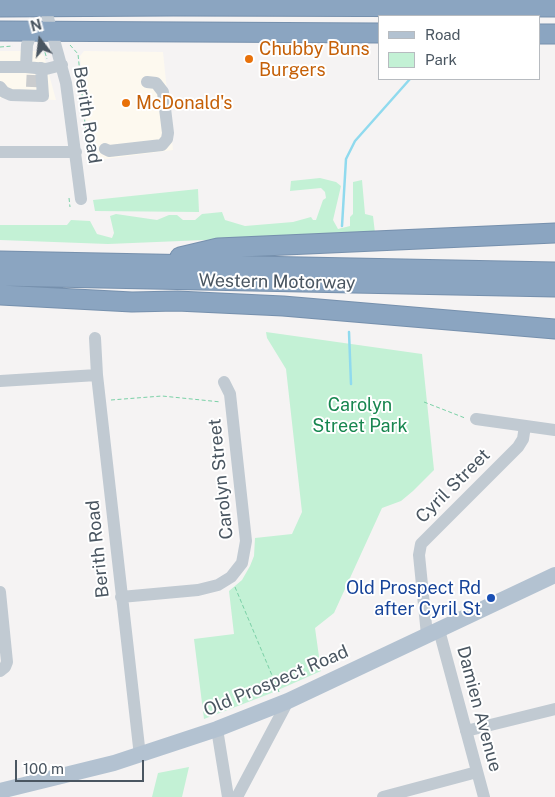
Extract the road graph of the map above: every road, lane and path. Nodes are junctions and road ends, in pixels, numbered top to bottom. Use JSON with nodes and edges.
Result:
{"nodes":[{"id":1,"x":398,"y":0,"type":"edge"},
{"id":2,"x":173,"y":3,"type":"edge"},
{"id":3,"x":44,"y":4,"type":"edge"},
{"id":4,"x":450,"y":4,"type":"edge"},
{"id":5,"x":0,"y":7,"type":"edge"},
{"id":6,"x":366,"y":7,"type":"junction"},
{"id":7,"x":555,"y":7,"type":"edge"},
{"id":8,"x":32,"y":31,"type":"junction"},
{"id":9,"x":52,"y":31,"type":"junction"},
{"id":10,"x":0,"y":32,"type":"edge"},
{"id":11,"x":378,"y":33,"type":"edge"},
{"id":12,"x":540,"y":34,"type":"edge"},
{"id":13,"x":555,"y":34,"type":"edge"},
{"id":14,"x":69,"y":45,"type":"dead end"},
{"id":15,"x":62,"y":65,"type":"junction"},
{"id":16,"x":0,"y":67,"type":"edge"},
{"id":17,"x":33,"y":67,"type":"junction"},
{"id":18,"x":152,"y":83,"type":"dead end"},
{"id":19,"x":0,"y":87,"type":"edge"},
{"id":20,"x":105,"y":149,"type":"dead end"},
{"id":21,"x":0,"y":152,"type":"edge"},
{"id":22,"x":76,"y":152,"type":"junction"},
{"id":23,"x":89,"y":163,"type":"dead end"},
{"id":24,"x":81,"y":199,"type":"dead end"},
{"id":25,"x":555,"y":233,"type":"edge"},
{"id":26,"x":0,"y":261,"type":"edge"},
{"id":27,"x":152,"y":264,"type":"junction"},
{"id":28,"x":555,"y":272,"type":"edge"},
{"id":29,"x":0,"y":276,"type":"edge"},
{"id":30,"x":555,"y":287,"type":"edge"},
{"id":31,"x":0,"y":295,"type":"edge"},
{"id":32,"x":132,"y":302,"type":"junction"},
{"id":33,"x":555,"y":329,"type":"edge"},
{"id":34,"x":555,"y":336,"type":"edge"},
{"id":35,"x":95,"y":338,"type":"dead end"},
{"id":36,"x":97,"y":375,"type":"junction"},
{"id":37,"x":0,"y":381,"type":"edge"},
{"id":38,"x":224,"y":382,"type":"dead end"},
{"id":39,"x":100,"y":401,"type":"junction"},
{"id":40,"x":424,"y":402,"type":"dead end"},
{"id":41,"x":231,"y":404,"type":"junction"},
{"id":42,"x":476,"y":419,"type":"joint"},
{"id":43,"x":525,"y":426,"type":"junction"},
{"id":44,"x":555,"y":430,"type":"edge"},
{"id":45,"x":555,"y":575,"type":"edge"},
{"id":46,"x":231,"y":577,"type":"junction"},
{"id":47,"x":0,"y":592,"type":"edge"},
{"id":48,"x":121,"y":597,"type":"junction"},
{"id":49,"x":433,"y":632,"type":"junction"},
{"id":50,"x":0,"y":671,"type":"edge"},
{"id":51,"x":288,"y":701,"type":"junction"},
{"id":52,"x":555,"y":709,"type":"edge"},
{"id":53,"x":217,"y":729,"type":"junction"},
{"id":54,"x":466,"y":731,"type":"junction"},
{"id":55,"x":140,"y":756,"type":"junction"},
{"id":56,"x":477,"y":772,"type":"junction"},
{"id":57,"x":11,"y":792,"type":"edge"},
{"id":58,"x":228,"y":797,"type":"edge"},
{"id":59,"x":236,"y":797,"type":"edge"},
{"id":60,"x":383,"y":797,"type":"edge"},
{"id":61,"x":484,"y":797,"type":"edge"}],
"edges":[{"from":1,"to":6,"type":"street"},
{"from":2,"to":3,"type":"highway"},
{"from":2,"to":6,"type":"highway"},
{"from":3,"to":5,"type":"highway"},
{"from":3,"to":9,"type":"street","name":"Berith Road"},
{"from":4,"to":6,"type":"highway"},
{"from":4,"to":7,"type":"highway"},
{"from":8,"to":9,"type":"highway"},
{"from":8,"to":10,"type":"highway"},
{"from":8,"to":17,"type":"street"},
{"from":9,"to":11,"type":"highway"},
{"from":9,"to":15,"type":"street","name":"Berith Road"},
{"from":12,"to":13,"type":"highway"},
{"from":14,"to":23,"type":"path"},
{"from":15,"to":17,"type":"street"},
{"from":15,"to":22,"type":"street","name":"Berith Road"},
{"from":16,"to":17,"type":"street"},
{"from":17,"to":19,"type":"street"},
{"from":18,"to":20,"type":"street"},
{"from":21,"to":22,"type":"street"},
{"from":22,"to":24,"type":"street","name":"Berith Road"},
{"from":25,"to":27,"type":"highway"},
{"from":26,"to":27,"type":"highway","name":"Western Motorway"},
{"from":27,"to":28,"type":"highway","name":"Western Motorway"},
{"from":29,"to":30,"type":"highway","name":"Western Motorway"},
{"from":31,"to":32,"type":"highway"},
{"from":32,"to":33,"type":"highway"},
{"from":32,"to":34,"type":"highway"},
{"from":35,"to":36,"type":"street","name":"Berith Road"},
{"from":36,"to":37,"type":"street"},
{"from":36,"to":39,"type":"street","name":"Berith Road"},
{"from":38,"to":41,"type":"street","name":"Carolyn Street"},
{"from":39,"to":41,"type":"path"},
{"from":39,"to":48,"type":"street","name":"Berith Road"},
{"from":40,"to":42,"type":"path"},
{"from":41,"to":46,"type":"street","name":"Carolyn Street"},
{"from":42,"to":43,"type":"street"},
{"from":43,"to":44,"type":"street"},
{"from":43,"to":49,"type":"street","name":"Cyril Street"},
{"from":45,"to":49,"type":"main road","name":"Old Prospect Road"},
{"from":46,"to":48,"type":"street"},
{"from":46,"to":51,"type":"path"},
{"from":47,"to":50,"type":"street"},
{"from":48,"to":55,"type":"street","name":"Berith Road"},
{"from":49,"to":51,"type":"main road","name":"Old Prospect Road"},
{"from":49,"to":54,"type":"street","name":"Damien Avenue"},
{"from":51,"to":53,"type":"main road","name":"Old Prospect Road"},
{"from":51,"to":59,"type":"street"},
{"from":52,"to":54,"type":"street"},
{"from":53,"to":55,"type":"main road","name":"Old Prospect Road"},
{"from":53,"to":58,"type":"street"},
{"from":54,"to":56,"type":"street","name":"Damien Avenue"},
{"from":55,"to":57,"type":"main road","name":"Old Prospect Road"},
{"from":56,"to":60,"type":"street"},
{"from":56,"to":61,"type":"street","name":"Damien Avenue"}]}
